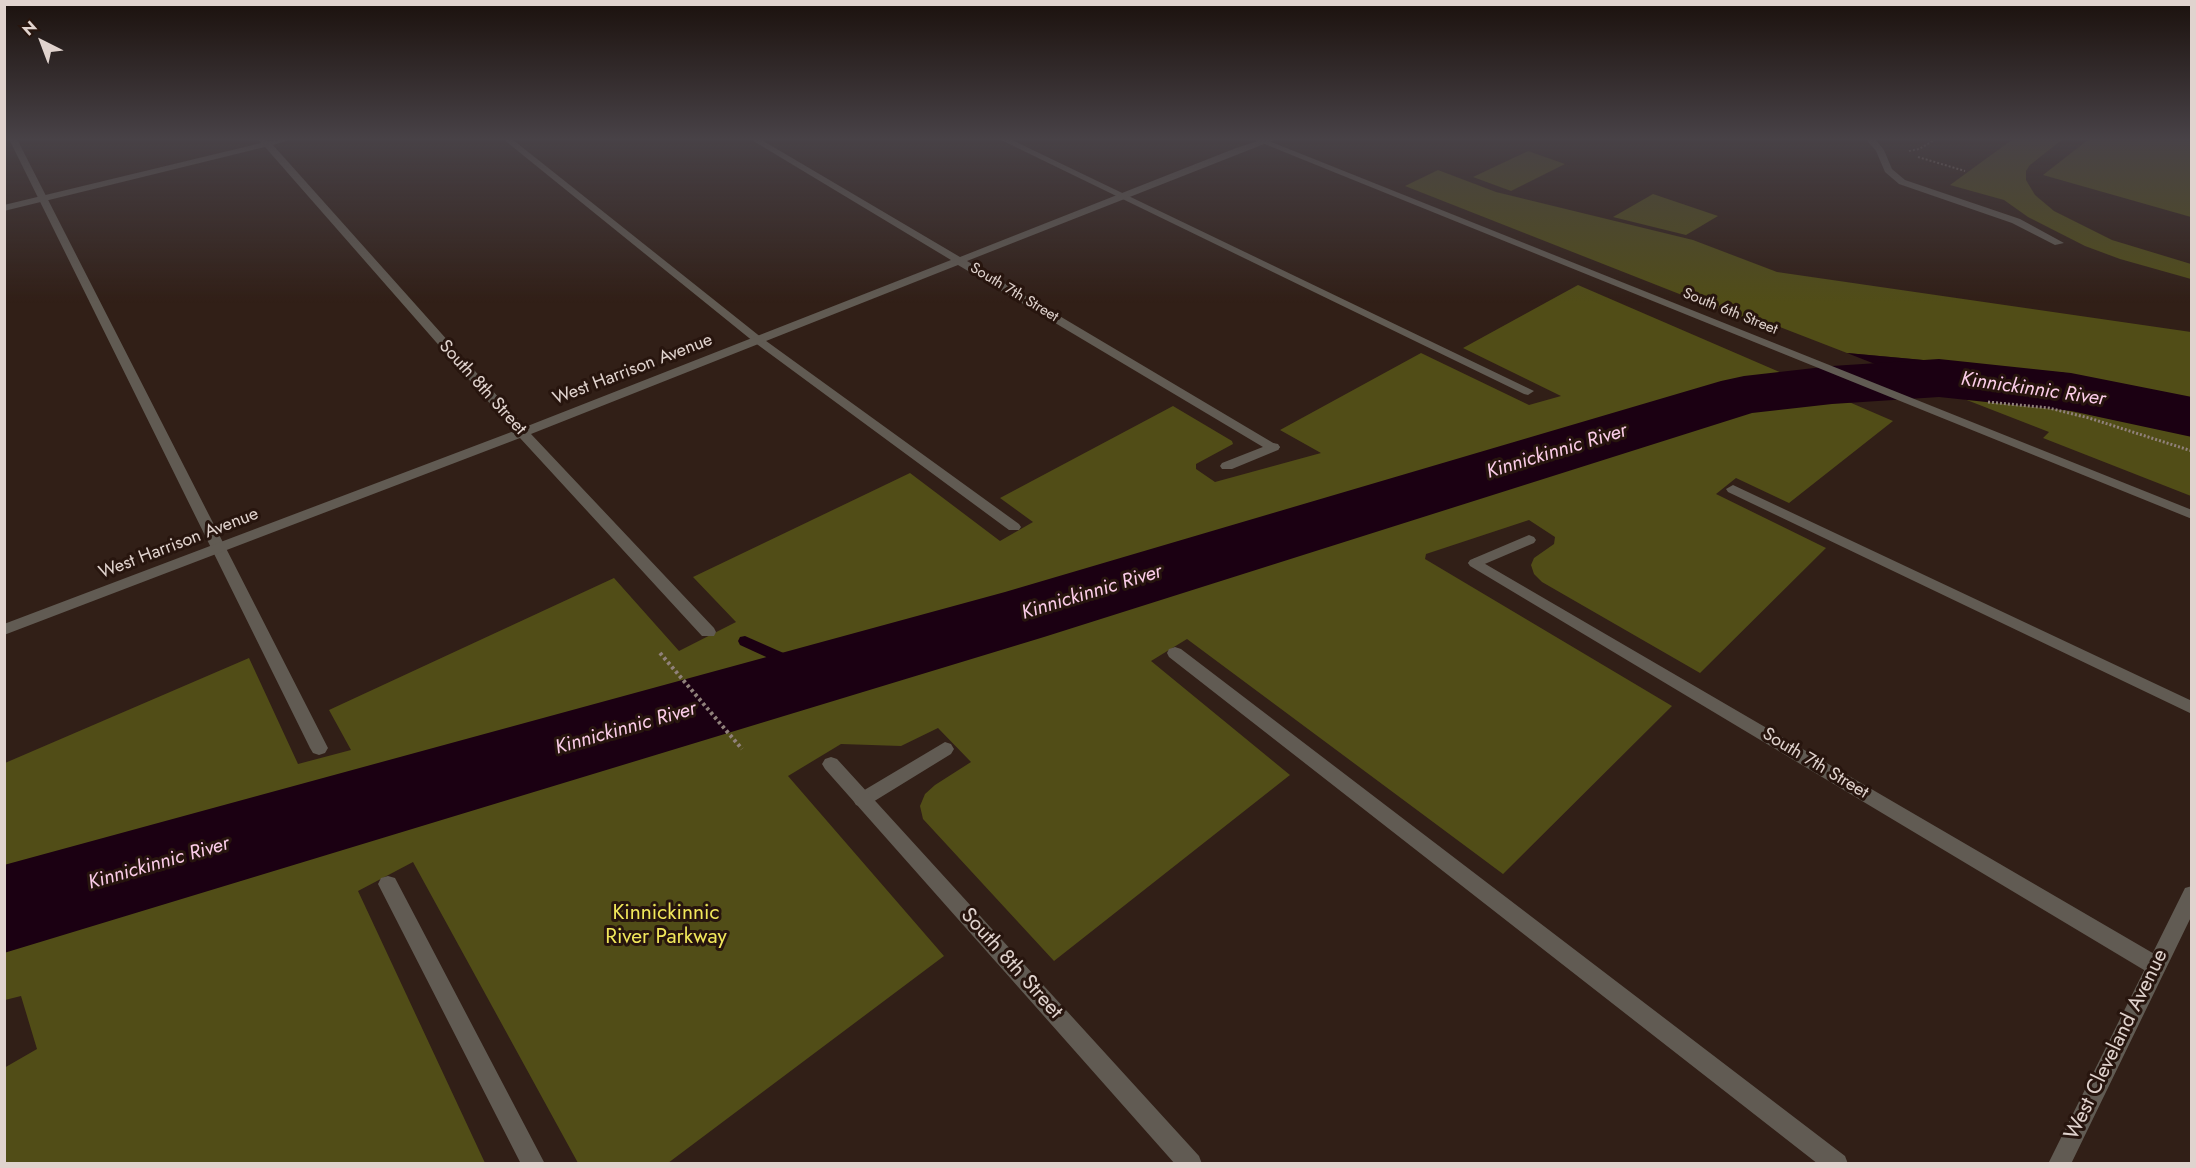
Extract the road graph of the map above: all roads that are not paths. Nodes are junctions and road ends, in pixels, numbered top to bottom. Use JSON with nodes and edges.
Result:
{"nodes":[{"id":1,"x":41,"y":194,"type":"edge"},
{"id":2,"x":61,"y":194,"type":"edge"},
{"id":3,"x":310,"y":194,"type":"edge"},
{"id":4,"x":575,"y":194,"type":"edge"},
{"id":5,"x":846,"y":194,"type":"edge"},
{"id":6,"x":1117,"y":194,"type":"edge"},
{"id":7,"x":1128,"y":194,"type":"edge"},
{"id":8,"x":1395,"y":194,"type":"edge"},
{"id":9,"x":1931,"y":194,"type":"edge"},
{"id":10,"x":1122,"y":196,"type":"junction"},
{"id":11,"x":43,"y":198,"type":"junction"},
{"id":12,"x":4,"y":208,"type":"edge"},
{"id":13,"x":2059,"y":243,"type":"dead end"},
{"id":14,"x":960,"y":261,"type":"junction"},
{"id":15,"x":758,"y":340,"type":"junction"},
{"id":16,"x":1528,"y":391,"type":"dead end"},
{"id":17,"x":522,"y":433,"type":"junction"},
{"id":18,"x":1227,"y":466,"type":"dead end"},
{"id":19,"x":1733,"y":489,"type":"dead end"},
{"id":20,"x":2192,"y":514,"type":"edge"},
{"id":21,"x":1014,"y":527,"type":"dead end"},
{"id":22,"x":1529,"y":540,"type":"dead end"},
{"id":23,"x":218,"y":548,"type":"junction"},
{"id":24,"x":4,"y":630,"type":"edge"},
{"id":25,"x":708,"y":632,"type":"dead end"},
{"id":26,"x":1175,"y":652,"type":"dead end"},
{"id":27,"x":2192,"y":708,"type":"edge"},
{"id":28,"x":319,"y":748,"type":"dead end"},
{"id":29,"x":945,"y":749,"type":"dead end"},
{"id":30,"x":831,"y":764,"type":"dead end"},
{"id":31,"x":862,"y":800,"type":"junction"},
{"id":32,"x":388,"y":884,"type":"dead end"},
{"id":33,"x":2192,"y":894,"type":"edge"},
{"id":34,"x":2156,"y":966,"type":"junction"},
{"id":35,"x":534,"y":1164,"type":"edge"},
{"id":36,"x":1191,"y":1164,"type":"edge"},
{"id":37,"x":1837,"y":1164,"type":"edge"},
{"id":38,"x":2059,"y":1164,"type":"edge"}],
"edges":[{"from":1,"to":11,"type":"street"},
{"from":2,"to":11,"type":"street"},
{"from":3,"to":17,"type":"street","name":"South 8th Street"},
{"from":4,"to":15,"type":"street"},
{"from":5,"to":14,"type":"street","name":"South 7th Street"},
{"from":6,"to":10,"type":"street"},
{"from":7,"to":10,"type":"street","name":"West Harrison Avenue"},
{"from":8,"to":20,"type":"street","name":"South 6th Street"},
{"from":9,"to":13,"type":"street"},
{"from":10,"to":14,"type":"street","name":"West Harrison Avenue"},
{"from":10,"to":16,"type":"street"},
{"from":11,"to":12,"type":"street"},
{"from":11,"to":23,"type":"street"},
{"from":14,"to":15,"type":"street","name":"West Harrison Avenue"},
{"from":14,"to":18,"type":"street","name":"South 7th Street"},
{"from":15,"to":17,"type":"street","name":"West Harrison Avenue"},
{"from":15,"to":21,"type":"street"},
{"from":17,"to":23,"type":"street","name":"West Harrison Avenue"},
{"from":17,"to":25,"type":"street","name":"South 8th Street"},
{"from":19,"to":27,"type":"street"},
{"from":22,"to":34,"type":"street","name":"South 7th Street"},
{"from":23,"to":24,"type":"street","name":"West Harrison Avenue"},
{"from":23,"to":28,"type":"street"},
{"from":26,"to":37,"type":"street"},
{"from":29,"to":31,"type":"street"},
{"from":30,"to":31,"type":"street","name":"South 8th Street"},
{"from":31,"to":36,"type":"street","name":"South 8th Street"},
{"from":32,"to":35,"type":"street"},
{"from":33,"to":34,"type":"street","name":"West Cleveland Avenue"},
{"from":34,"to":38,"type":"street","name":"West Cleveland Avenue"}]}
